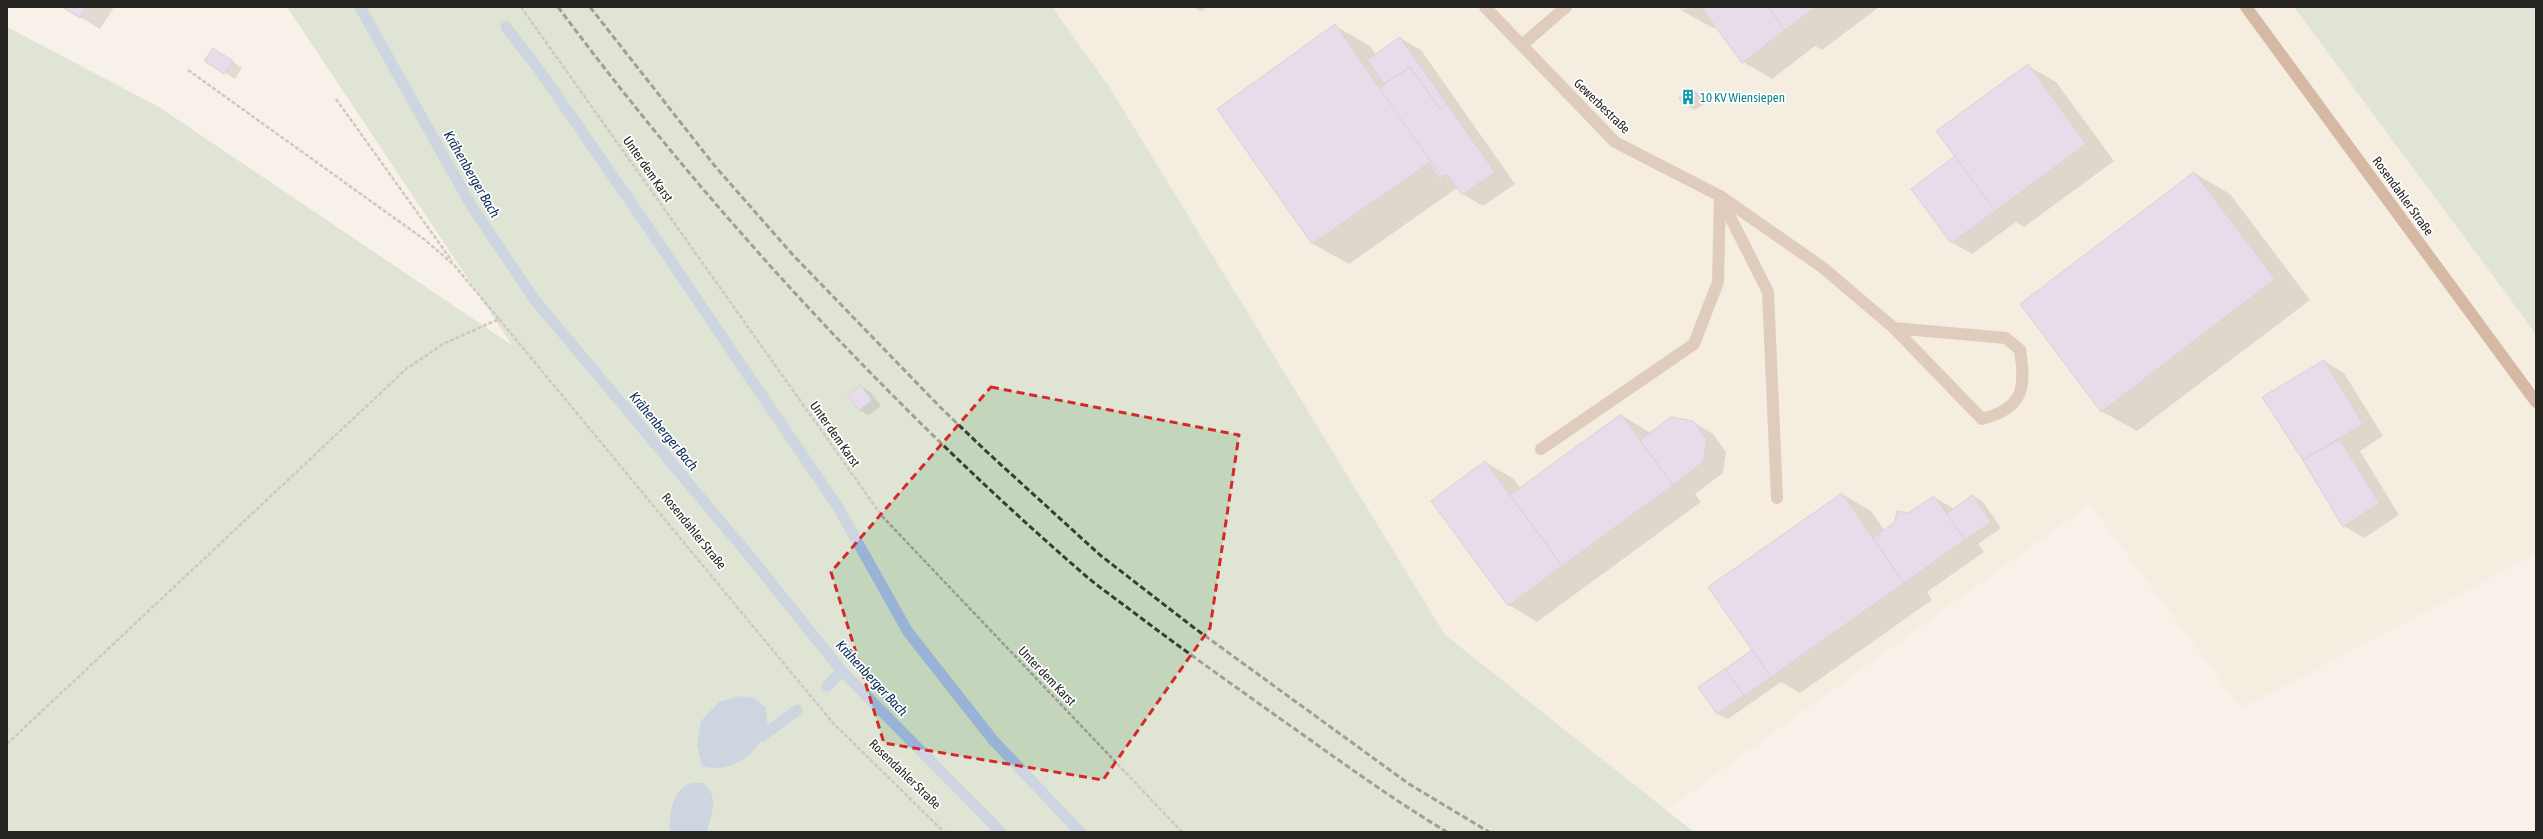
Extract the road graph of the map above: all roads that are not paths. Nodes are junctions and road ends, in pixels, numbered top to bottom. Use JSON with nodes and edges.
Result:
{"nodes":[{"id":1,"x":1486,"y":7,"type":"edge"},
{"id":2,"x":1566,"y":7,"type":"edge"},
{"id":3,"x":2246,"y":7,"type":"edge"},
{"id":4,"x":1522,"y":45,"type":"junction"},
{"id":5,"x":1720,"y":196,"type":"junction"},
{"id":6,"x":1894,"y":328,"type":"junction"},
{"id":7,"x":2536,"y":402,"type":"edge"},
{"id":8,"x":1541,"y":449,"type":"dead end"},
{"id":9,"x":1777,"y":498,"type":"dead end"}],
"edges":[{"from":1,"to":4,"type":"street","name":"Gewerbestraße"},
{"from":2,"to":4,"type":"street"},
{"from":3,"to":7,"type":"main road","name":"Rosendahler Straße"},
{"from":4,"to":5,"type":"street","name":"Gewerbestraße"},
{"from":5,"to":6,"type":"street","name":"Gewerbestraße"},
{"from":5,"to":8,"type":"street"},
{"from":5,"to":9,"type":"street"},
{"from":6,"to":6,"type":"street","name":"Gewerbestraße"}]}
